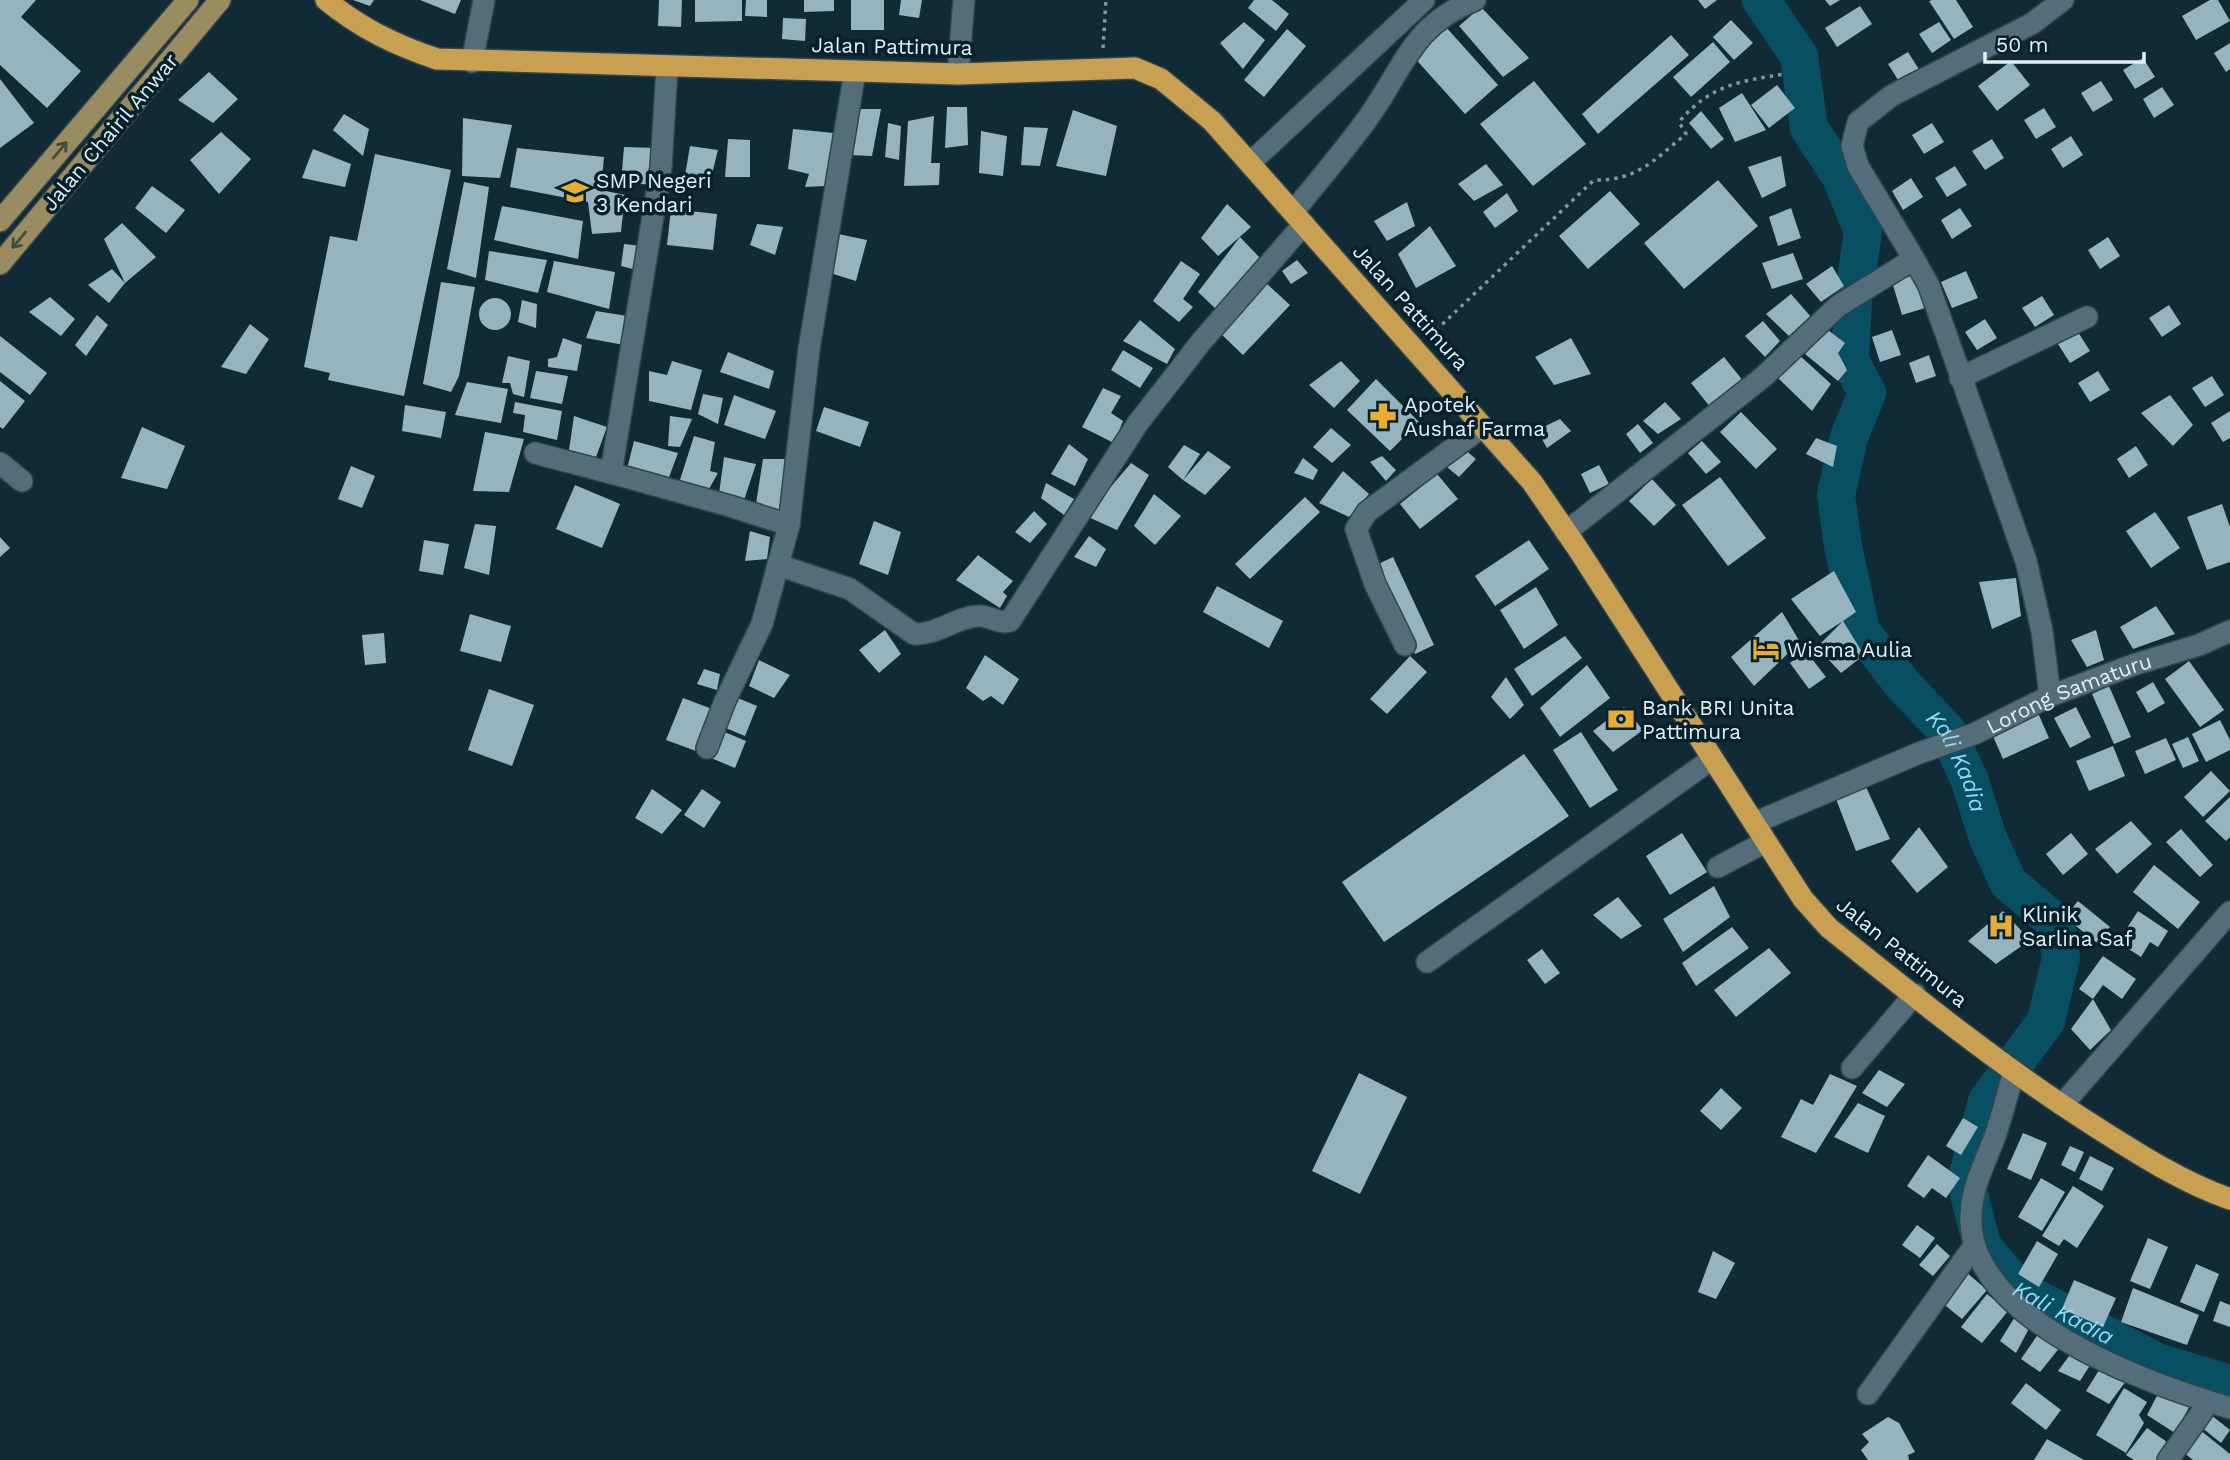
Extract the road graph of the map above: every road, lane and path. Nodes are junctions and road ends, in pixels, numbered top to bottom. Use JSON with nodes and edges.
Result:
{"nodes":[{"id":1,"x":188,"y":0,"type":"edge"},
{"id":2,"x":220,"y":0,"type":"edge"},
{"id":3,"x":326,"y":0,"type":"edge"},
{"id":4,"x":484,"y":0,"type":"edge"},
{"id":5,"x":964,"y":0,"type":"edge"},
{"id":6,"x":1106,"y":0,"type":"edge"},
{"id":7,"x":1424,"y":0,"type":"edge"},
{"id":8,"x":1475,"y":0,"type":"edge"},
{"id":9,"x":2063,"y":0,"type":"edge"},
{"id":10,"x":472,"y":62,"type":"junction"},
{"id":11,"x":667,"y":67,"type":"junction"},
{"id":12,"x":1099,"y":67,"type":"junction"},
{"id":13,"x":855,"y":71,"type":"junction"},
{"id":14,"x":958,"y":74,"type":"junction"},
{"id":15,"x":1785,"y":74,"type":"dead end"},
{"id":16,"x":1250,"y":163,"type":"junction"},
{"id":17,"x":1299,"y":218,"type":"junction"},
{"id":18,"x":0,"y":221,"type":"edge"},
{"id":19,"x":1907,"y":263,"type":"junction"},
{"id":20,"x":0,"y":264,"type":"edge"},
{"id":21,"x":2087,"y":317,"type":"dead end"},
{"id":22,"x":1415,"y":348,"type":"junction"},
{"id":23,"x":1960,"y":378,"type":"junction"},
{"id":24,"x":1482,"y":427,"type":"junction"},
{"id":25,"x":535,"y":453,"type":"dead end"},
{"id":26,"x":0,"y":463,"type":"edge"},
{"id":27,"x":611,"y":473,"type":"junction"},
{"id":28,"x":22,"y":481,"type":"dead end"},
{"id":29,"x":789,"y":526,"type":"junction"},
{"id":30,"x":1566,"y":532,"type":"junction"},
{"id":31,"x":778,"y":565,"type":"junction"},
{"id":32,"x":2230,"y":631,"type":"edge"},
{"id":33,"x":1405,"y":645,"type":"dead end"},
{"id":34,"x":2050,"y":696,"type":"junction"},
{"id":35,"x":707,"y":748,"type":"dead end"},
{"id":36,"x":1712,"y":759,"type":"junction"},
{"id":37,"x":1759,"y":833,"type":"junction"},
{"id":38,"x":1718,"y":867,"type":"dead end"},
{"id":39,"x":2230,"y":912,"type":"edge"},
{"id":40,"x":1427,"y":962,"type":"dead end"},
{"id":41,"x":1915,"y":994,"type":"junction"},
{"id":42,"x":1852,"y":1068,"type":"dead end"},
{"id":43,"x":2012,"y":1071,"type":"junction"},
{"id":44,"x":2055,"y":1101,"type":"junction"},
{"id":45,"x":2230,"y":1199,"type":"edge"},
{"id":46,"x":1974,"y":1246,"type":"junction"},
{"id":47,"x":1868,"y":1394,"type":"dead end"},
{"id":48,"x":2209,"y":1402,"type":"junction"},
{"id":49,"x":2230,"y":1408,"type":"edge"},
{"id":50,"x":2168,"y":1460,"type":"edge"}],
"edges":[{"from":18,"to":1,"type":"main road","name":"Jalan Chairil Anwar","one_way":true},
{"from":2,"to":20,"type":"main road","name":"Jalan Chairil Anwar","one_way":true},
{"from":3,"to":10,"type":"highway","name":"Jalan Pattimura"},
{"from":4,"to":10,"type":"street"},
{"from":5,"to":14,"type":"street"},
{"from":6,"to":12,"type":"path"},
{"from":7,"to":16,"type":"street"},
{"from":8,"to":17,"type":"street"},
{"from":9,"to":19,"type":"street"},
{"from":10,"to":11,"type":"highway","name":"Jalan Pattimura"},
{"from":11,"to":13,"type":"highway","name":"Jalan Pattimura"},
{"from":11,"to":27,"type":"street"},
{"from":12,"to":14,"type":"highway","name":"Jalan Pattimura"},
{"from":12,"to":16,"type":"highway","name":"Jalan Pattimura"},
{"from":13,"to":14,"type":"highway","name":"Jalan Pattimura"},
{"from":13,"to":29,"type":"street"},
{"from":15,"to":22,"type":"path"},
{"from":16,"to":17,"type":"highway","name":"Jalan Pattimura"},
{"from":17,"to":22,"type":"highway","name":"Jalan Pattimura"},
{"from":17,"to":31,"type":"street"},
{"from":19,"to":23,"type":"street"},
{"from":19,"to":30,"type":"street"},
{"from":21,"to":23,"type":"street"},
{"from":22,"to":24,"type":"highway","name":"Jalan Pattimura"},
{"from":23,"to":34,"type":"street"},
{"from":24,"to":30,"type":"highway","name":"Jalan Pattimura"},
{"from":24,"to":33,"type":"street"},
{"from":25,"to":27,"type":"street"},
{"from":26,"to":28,"type":"street"},
{"from":27,"to":29,"type":"street"},
{"from":29,"to":31,"type":"street"},
{"from":30,"to":36,"type":"highway","name":"Jalan Pattimura"},
{"from":31,"to":35,"type":"street"},
{"from":32,"to":34,"type":"street","name":"Lorong Samaturu"},
{"from":34,"to":37,"type":"street","name":"Lorong Samaturu"},
{"from":36,"to":37,"type":"highway","name":"Jalan Pattimura"},
{"from":36,"to":40,"type":"street"},
{"from":37,"to":38,"type":"street","name":"Lorong Samaturu"},
{"from":37,"to":41,"type":"highway","name":"Jalan Pattimura"},
{"from":39,"to":44,"type":"street"},
{"from":41,"to":42,"type":"street"},
{"from":41,"to":43,"type":"highway","name":"Jalan Pattimura"},
{"from":43,"to":44,"type":"highway","name":"Jalan Pattimura"},
{"from":43,"to":46,"type":"street"},
{"from":44,"to":45,"type":"highway","name":"Jalan Pattimura"},
{"from":46,"to":47,"type":"street"},
{"from":46,"to":48,"type":"street"},
{"from":48,"to":49,"type":"street"},
{"from":48,"to":50,"type":"street"}]}
